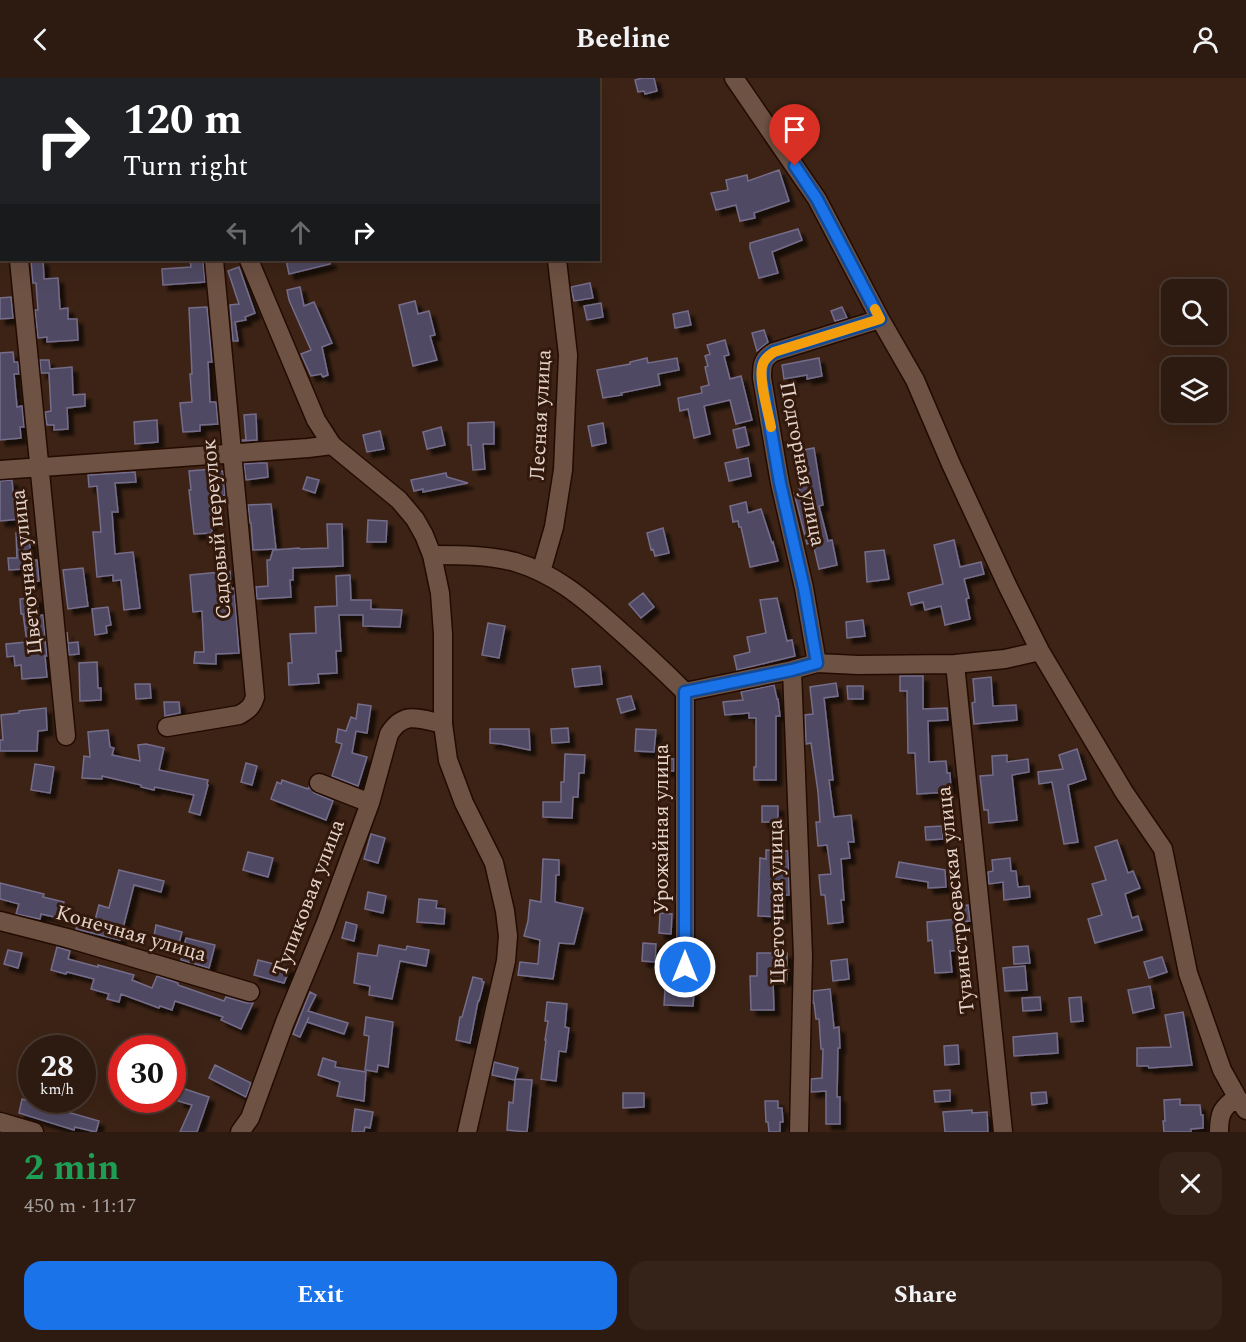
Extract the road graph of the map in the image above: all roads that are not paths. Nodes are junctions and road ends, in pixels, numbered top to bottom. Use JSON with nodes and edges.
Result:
{"nodes":[{"id":1,"x":734,"y":78,"type":"edge"},
{"id":2,"x":19,"y":261,"type":"edge"},
{"id":3,"x":214,"y":261,"type":"edge"},
{"id":4,"x":249,"y":261,"type":"edge"},
{"id":5,"x":557,"y":261,"type":"edge"},
{"id":6,"x":880,"y":319,"type":"junction"},
{"id":7,"x":332,"y":445,"type":"junction"},
{"id":8,"x":232,"y":453,"type":"junction"},
{"id":9,"x":39,"y":467,"type":"junction"},
{"id":10,"x":0,"y":470,"type":"edge"},
{"id":11,"x":432,"y":555,"type":"junction"},
{"id":12,"x":541,"y":572,"type":"junction"},
{"id":13,"x":1040,"y":651,"type":"junction"},
{"id":14,"x":817,"y":663,"type":"junction"},
{"id":15,"x":955,"y":664,"type":"junction"},
{"id":16,"x":792,"y":670,"type":"junction"},
{"id":17,"x":685,"y":692,"type":"junction"},
{"id":18,"x":444,"y":724,"type":"junction"},
{"id":19,"x":167,"y":727,"type":"dead end"},
{"id":20,"x":66,"y":736,"type":"dead end"},
{"id":21,"x":319,"y":783,"type":"dead end"},
{"id":22,"x":370,"y":802,"type":"junction"},
{"id":23,"x":0,"y":921,"type":"edge"},
{"id":24,"x":685,"y":967,"type":"dead end"},
{"id":25,"x":250,"y":992,"type":"dead end"},
{"id":26,"x":1241,"y":1103,"type":"edge"},
{"id":27,"x":0,"y":1122,"type":"edge"},
{"id":28,"x":34,"y":1132,"type":"edge"},
{"id":29,"x":240,"y":1132,"type":"edge"},
{"id":30,"x":467,"y":1132,"type":"edge"},
{"id":31,"x":799,"y":1132,"type":"edge"},
{"id":32,"x":1003,"y":1132,"type":"edge"},
{"id":33,"x":1219,"y":1132,"type":"edge"}],
"edges":[{"from":1,"to":6,"type":"street"},
{"from":2,"to":9,"type":"street","name":"Цветочная улица"},
{"from":3,"to":8,"type":"street","name":"Садовый переулок"},
{"from":4,"to":7,"type":"street"},
{"from":5,"to":12,"type":"street","name":"Лесная улица"},
{"from":6,"to":13,"type":"street"},
{"from":6,"to":14,"type":"street","name":"Подгорная улица"},
{"from":7,"to":8,"type":"street"},
{"from":7,"to":11,"type":"street"},
{"from":8,"to":9,"type":"street"},
{"from":8,"to":19,"type":"street","name":"Садовый переулок"},
{"from":9,"to":10,"type":"street"},
{"from":9,"to":20,"type":"street","name":"Цветочная улица"},
{"from":11,"to":12,"type":"street"},
{"from":11,"to":18,"type":"street"},
{"from":12,"to":17,"type":"street"},
{"from":13,"to":15,"type":"street"},
{"from":13,"to":26,"type":"street"},
{"from":14,"to":15,"type":"street"},
{"from":14,"to":16,"type":"street"},
{"from":15,"to":32,"type":"street","name":"Тувинстроевская улица"},
{"from":16,"to":17,"type":"street"},
{"from":16,"to":31,"type":"street","name":"Цветочная улица"},
{"from":17,"to":24,"type":"street","name":"Урожайная улица"},
{"from":18,"to":22,"type":"street","name":"Тупиковая улица"},
{"from":18,"to":30,"type":"street"},
{"from":21,"to":22,"type":"street"},
{"from":22,"to":29,"type":"street","name":"Тупиковая улица"},
{"from":23,"to":25,"type":"street","name":"Конечная улица"},
{"from":26,"to":33,"type":"street"},
{"from":27,"to":28,"type":"street"}]}
